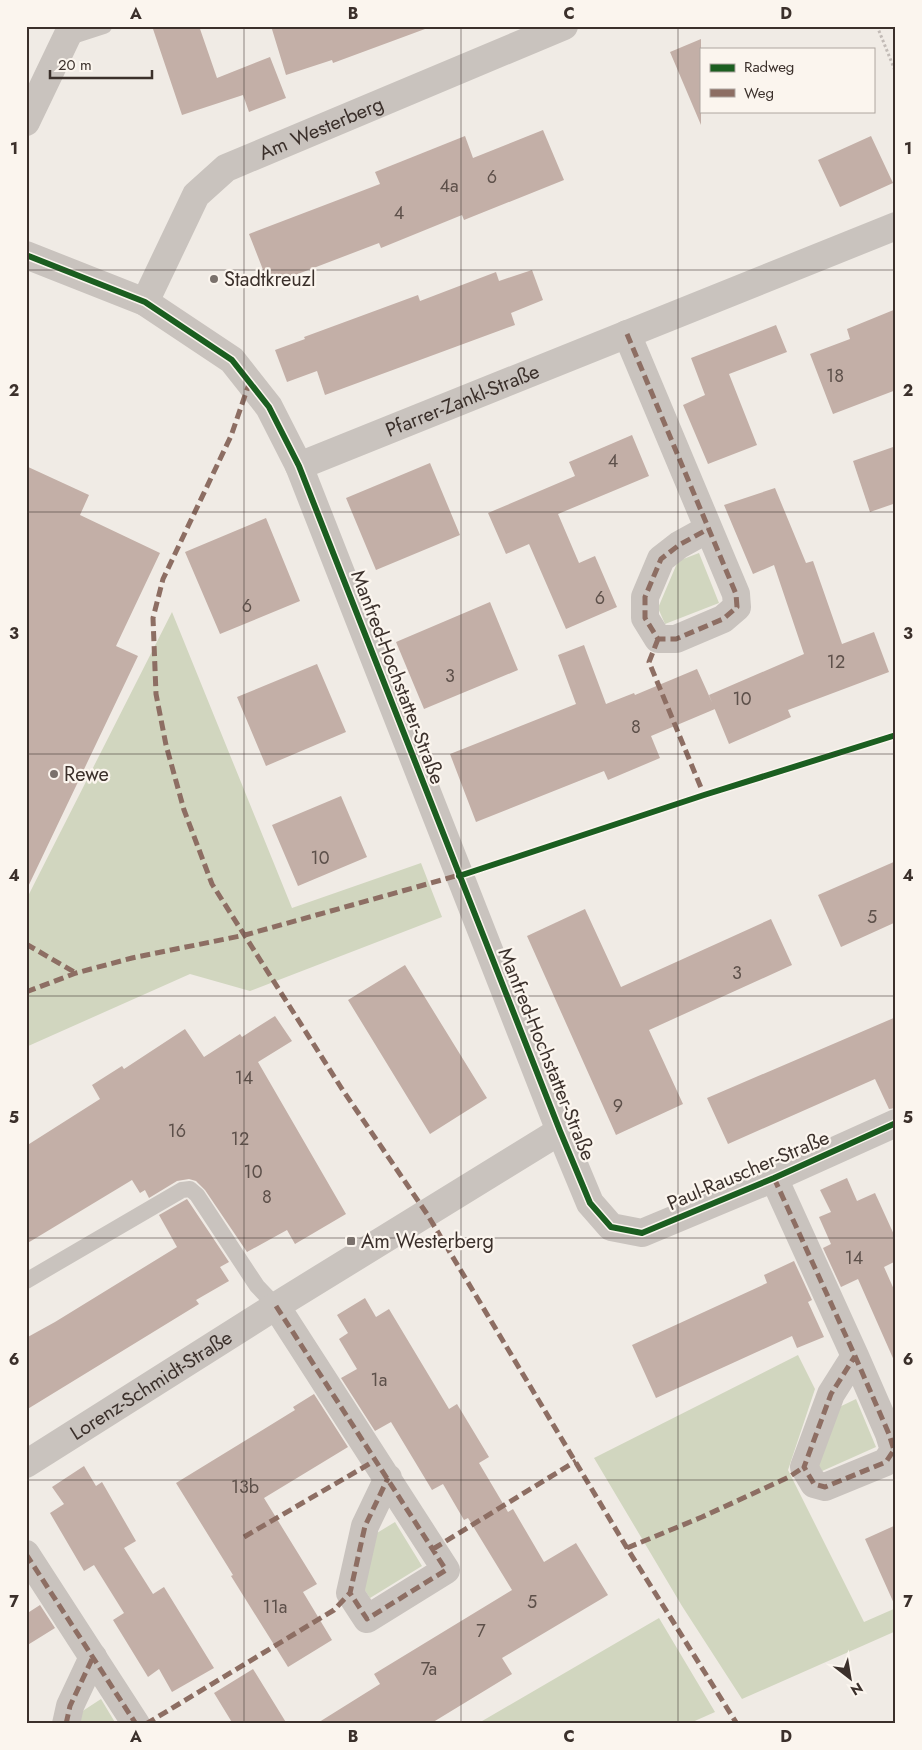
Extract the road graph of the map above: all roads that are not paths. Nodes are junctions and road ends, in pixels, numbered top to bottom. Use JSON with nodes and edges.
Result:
{"nodes":[{"id":1,"x":104,"y":26,"type":"edge"},
{"id":2,"x":564,"y":26,"type":"edge"},
{"id":3,"x":70,"y":32,"type":"edge"},
{"id":4,"x":26,"y":122,"type":"edge"},
{"id":5,"x":896,"y":226,"type":"edge"},
{"id":6,"x":26,"y":255,"type":"edge"},
{"id":7,"x":145,"y":302,"type":"junction"},
{"id":8,"x":627,"y":334,"type":"junction"},
{"id":9,"x":299,"y":466,"type":"junction"},
{"id":10,"x":708,"y":529,"type":"dead end"},
{"id":11,"x":896,"y":1123,"type":"edge"},
{"id":12,"x":560,"y":1131,"type":"junction"},
{"id":13,"x":774,"y":1178,"type":"junction"},
{"id":14,"x":611,"y":1227,"type":"joint"},
{"id":15,"x":26,"y":1281,"type":"edge"},
{"id":16,"x":276,"y":1306,"type":"junction"},
{"id":17,"x":855,"y":1356,"type":"dead end"},
{"id":18,"x":26,"y":1464,"type":"edge"},
{"id":19,"x":388,"y":1478,"type":"junction"},
{"id":20,"x":26,"y":1554,"type":"edge"},
{"id":21,"x":93,"y":1657,"type":"junction"},
{"id":22,"x":66,"y":1724,"type":"edge"},
{"id":23,"x":136,"y":1724,"type":"edge"}],
"edges":[{"from":1,"to":3,"type":"lane"},
{"from":2,"to":7,"type":"street","name":"Am Westerberg"},
{"from":3,"to":4,"type":"street"},
{"from":5,"to":8,"type":"street","name":"Pfarrer-Zankl-Straße"},
{"from":6,"to":7,"type":"street","name":"Manfred-Hochstatter-Straße"},
{"from":7,"to":9,"type":"street","name":"Manfred-Hochstatter-Straße"},
{"from":8,"to":9,"type":"street","name":"Pfarrer-Zankl-Straße"},
{"from":8,"to":10,"type":"street"},
{"from":9,"to":12,"type":"street","name":"Manfred-Hochstatter-Straße"},
{"from":11,"to":13,"type":"street","name":"Paul-Rauscher-Straße"},
{"from":12,"to":14,"type":"street","name":"Manfred-Hochstatter-Straße"},
{"from":12,"to":16,"type":"street","name":"Lorenz-Schmidt-Straße"},
{"from":13,"to":14,"type":"street","name":"Paul-Rauscher-Straße"},
{"from":13,"to":17,"type":"street","name":"Paul-Rauscher-Straße"},
{"from":15,"to":16,"type":"lane"},
{"from":16,"to":18,"type":"street","name":"Lorenz-Schmidt-Straße"},
{"from":16,"to":19,"type":"street"},
{"from":19,"to":19,"type":"street"},
{"from":20,"to":21,"type":"street"},
{"from":21,"to":22,"type":"street"},
{"from":21,"to":23,"type":"street"}]}
